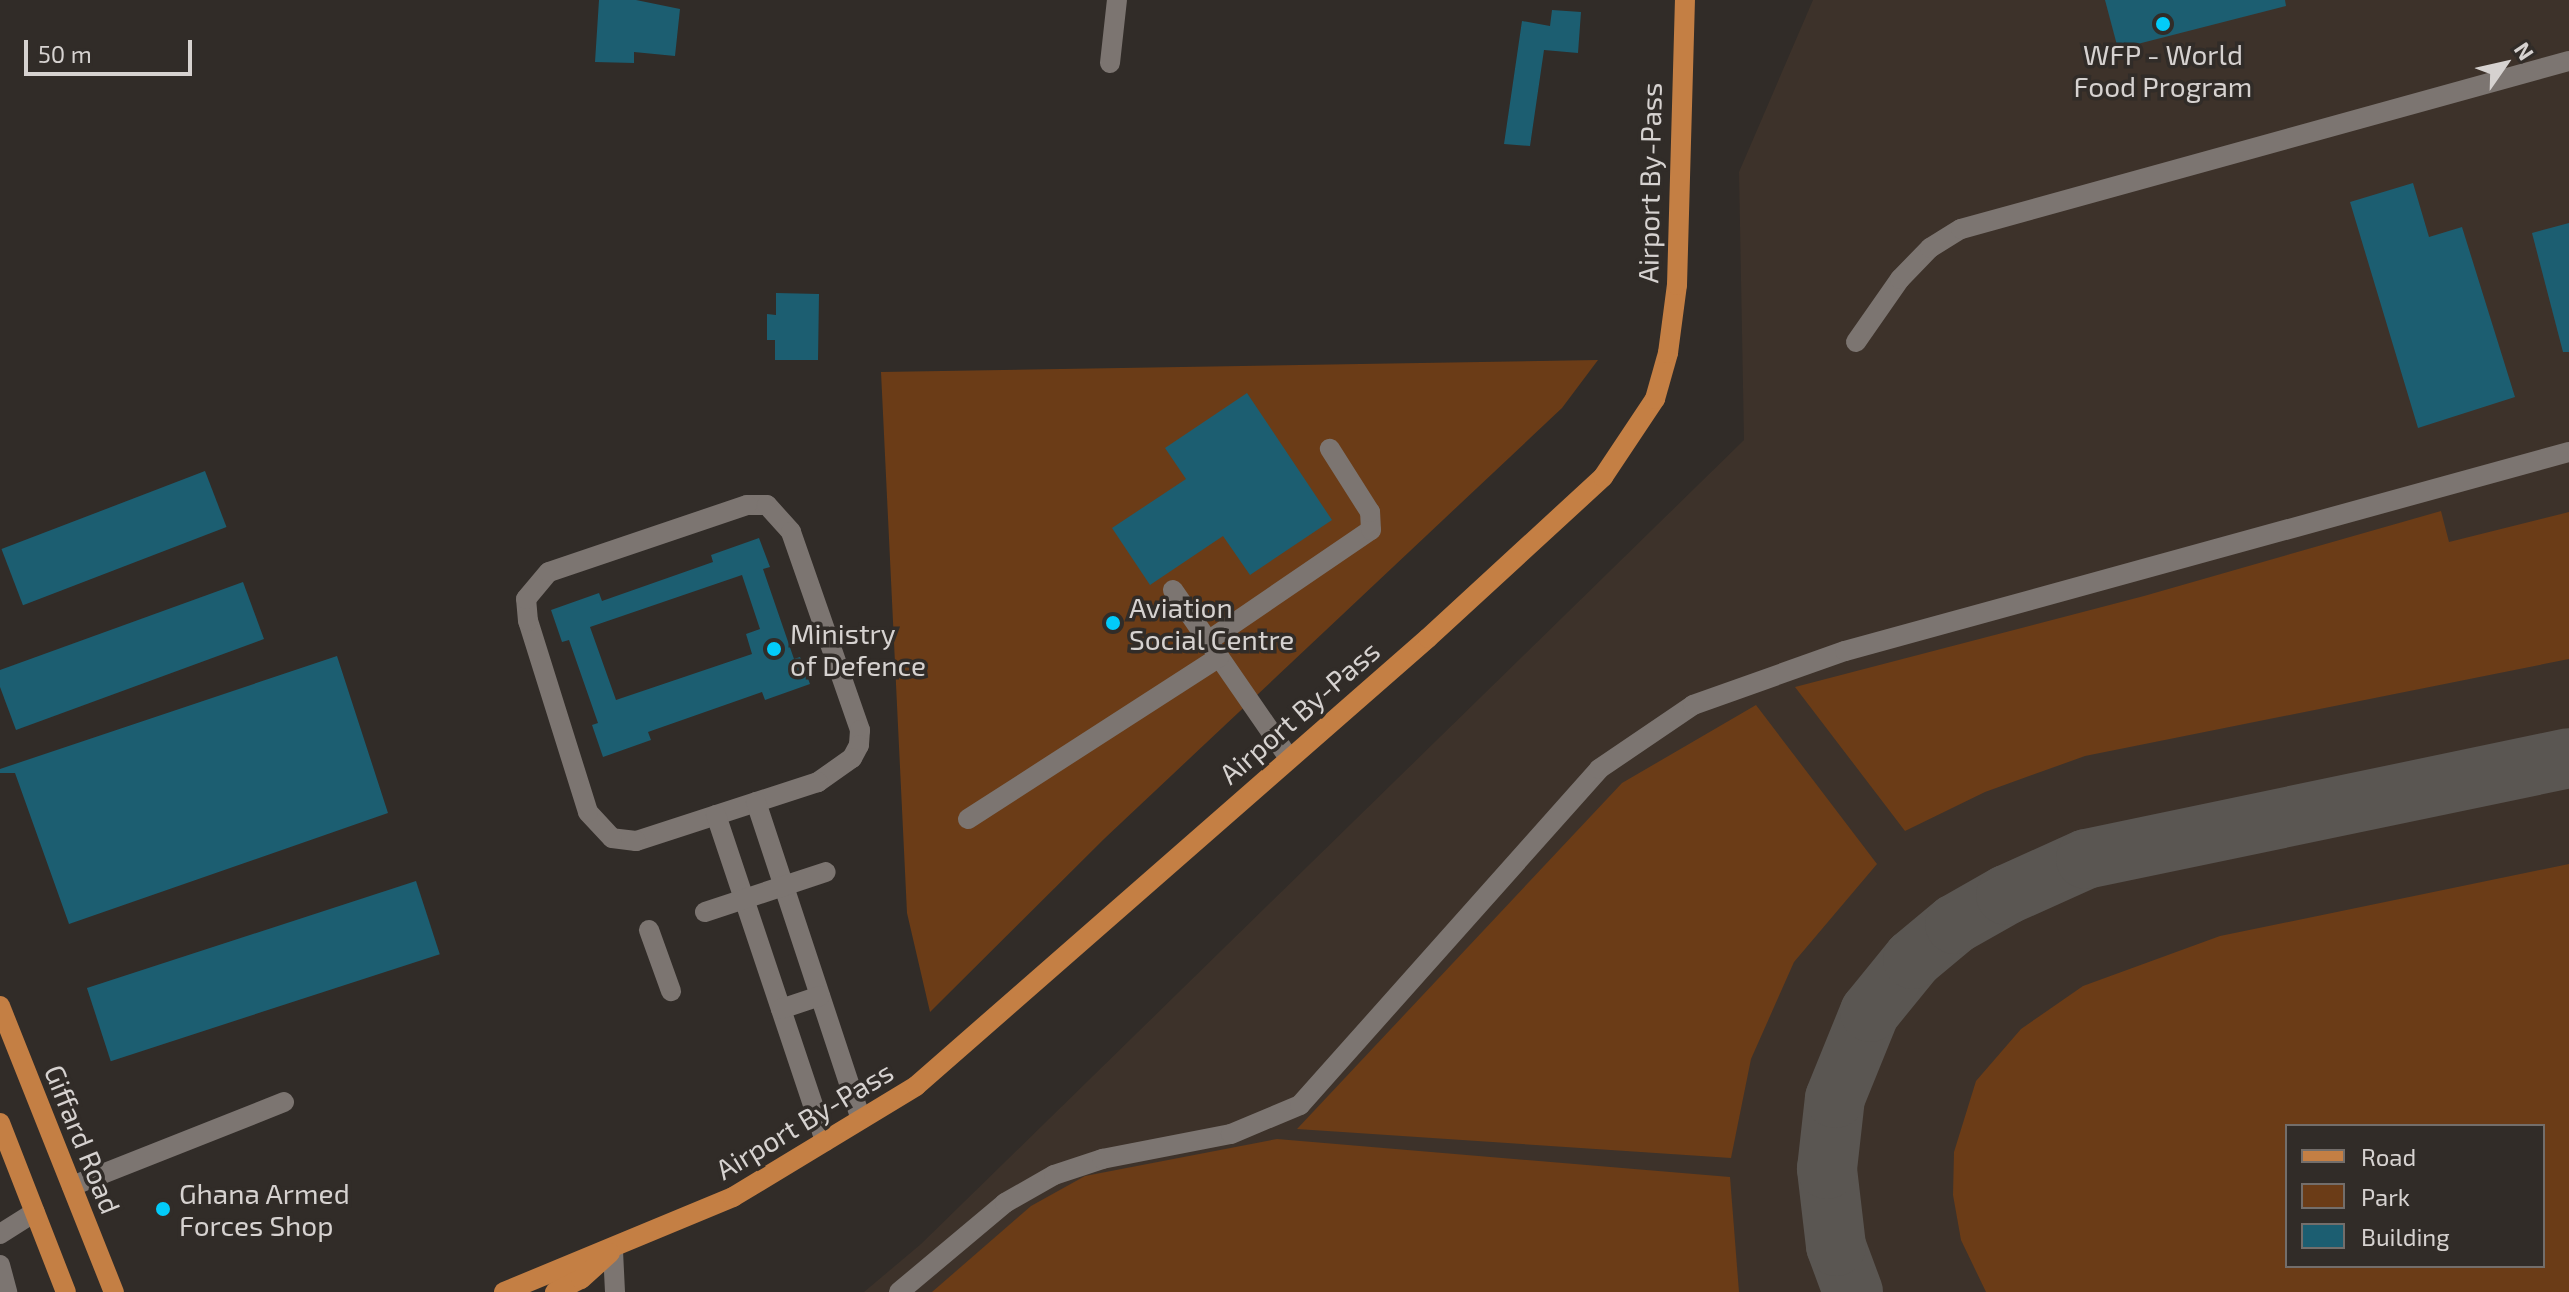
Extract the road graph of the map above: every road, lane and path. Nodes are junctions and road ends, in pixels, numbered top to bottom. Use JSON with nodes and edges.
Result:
{"nodes":[{"id":1,"x":1117,"y":0,"type":"edge"},
{"id":2,"x":1685,"y":0,"type":"edge"},
{"id":3,"x":2569,"y":61,"type":"edge"},
{"id":4,"x":1110,"y":63,"type":"dead end"},
{"id":5,"x":1856,"y":342,"type":"dead end"},
{"id":6,"x":1330,"y":449,"type":"dead end"},
{"id":7,"x":2569,"y":452,"type":"edge"},
{"id":8,"x":1173,"y":590,"type":"dead end"},
{"id":9,"x":1214,"y":649,"type":"junction"},
{"id":10,"x":1288,"y":757,"type":"junction"},
{"id":11,"x":756,"y":802,"type":"junction"},
{"id":12,"x":716,"y":815,"type":"junction"},
{"id":13,"x":968,"y":819,"type":"dead end"},
{"id":14,"x":826,"y":872,"type":"dead end"},
{"id":15,"x":785,"y":889,"type":"junction"},
{"id":16,"x":744,"y":902,"type":"junction"},
{"id":17,"x":705,"y":912,"type":"dead end"},
{"id":18,"x":649,"y":930,"type":"dead end"},
{"id":19,"x":671,"y":991,"type":"dead end"},
{"id":20,"x":820,"y":996,"type":"junction"},
{"id":21,"x":0,"y":1006,"type":"edge"},
{"id":22,"x":781,"y":1009,"type":"junction"},
{"id":23,"x":284,"y":1102,"type":"dead end"},
{"id":24,"x":861,"y":1119,"type":"junction"},
{"id":25,"x":0,"y":1123,"type":"edge"},
{"id":26,"x":825,"y":1141,"type":"junction"},
{"id":27,"x":72,"y":1186,"type":"junction"},
{"id":28,"x":35,"y":1212,"type":"junction"},
{"id":29,"x":0,"y":1234,"type":"edge"},
{"id":30,"x":613,"y":1251,"type":"junction"},
{"id":31,"x":0,"y":1265,"type":"edge"},
{"id":32,"x":7,"y":1292,"type":"edge"},
{"id":33,"x":66,"y":1292,"type":"edge"},
{"id":34,"x":114,"y":1292,"type":"edge"},
{"id":35,"x":504,"y":1292,"type":"edge"},
{"id":36,"x":555,"y":1292,"type":"edge"},
{"id":37,"x":615,"y":1292,"type":"edge"},
{"id":38,"x":899,"y":1292,"type":"edge"}],
"edges":[{"from":1,"to":4,"type":"street"},
{"from":2,"to":10,"type":"main road","name":"Airport By-Pass"},
{"from":3,"to":5,"type":"street"},
{"from":6,"to":9,"type":"street"},
{"from":7,"to":38,"type":"street"},
{"from":8,"to":9,"type":"street"},
{"from":9,"to":10,"type":"street"},
{"from":9,"to":13,"type":"street"},
{"from":10,"to":24,"type":"main road","name":"Airport By-Pass"},
{"from":11,"to":12,"type":"street"},
{"from":11,"to":12,"type":"street"},
{"from":11,"to":15,"type":"street"},
{"from":12,"to":16,"type":"street"},
{"from":14,"to":15,"type":"street"},
{"from":15,"to":16,"type":"street"},
{"from":15,"to":20,"type":"street"},
{"from":16,"to":17,"type":"street"},
{"from":16,"to":22,"type":"street"},
{"from":18,"to":19,"type":"street"},
{"from":20,"to":22,"type":"street"},
{"from":20,"to":24,"type":"street"},
{"from":21,"to":27,"type":"main road","name":"Giffard Road"},
{"from":22,"to":26,"type":"street"},
{"from":23,"to":27,"type":"street"},
{"from":24,"to":26,"type":"main road","name":"Airport By-Pass"},
{"from":25,"to":28,"type":"main road"},
{"from":26,"to":30,"type":"main road","name":"Airport By-Pass"},
{"from":27,"to":34,"type":"main road","name":"Giffard Road"},
{"from":28,"to":29,"type":"street"},
{"from":28,"to":33,"type":"main road"},
{"from":30,"to":35,"type":"main road","name":"Airport By-Pass"},
{"from":30,"to":36,"type":"main road","name":"Airport By-Pass"},
{"from":30,"to":37,"type":"street"},
{"from":31,"to":32,"type":"street"}]}
